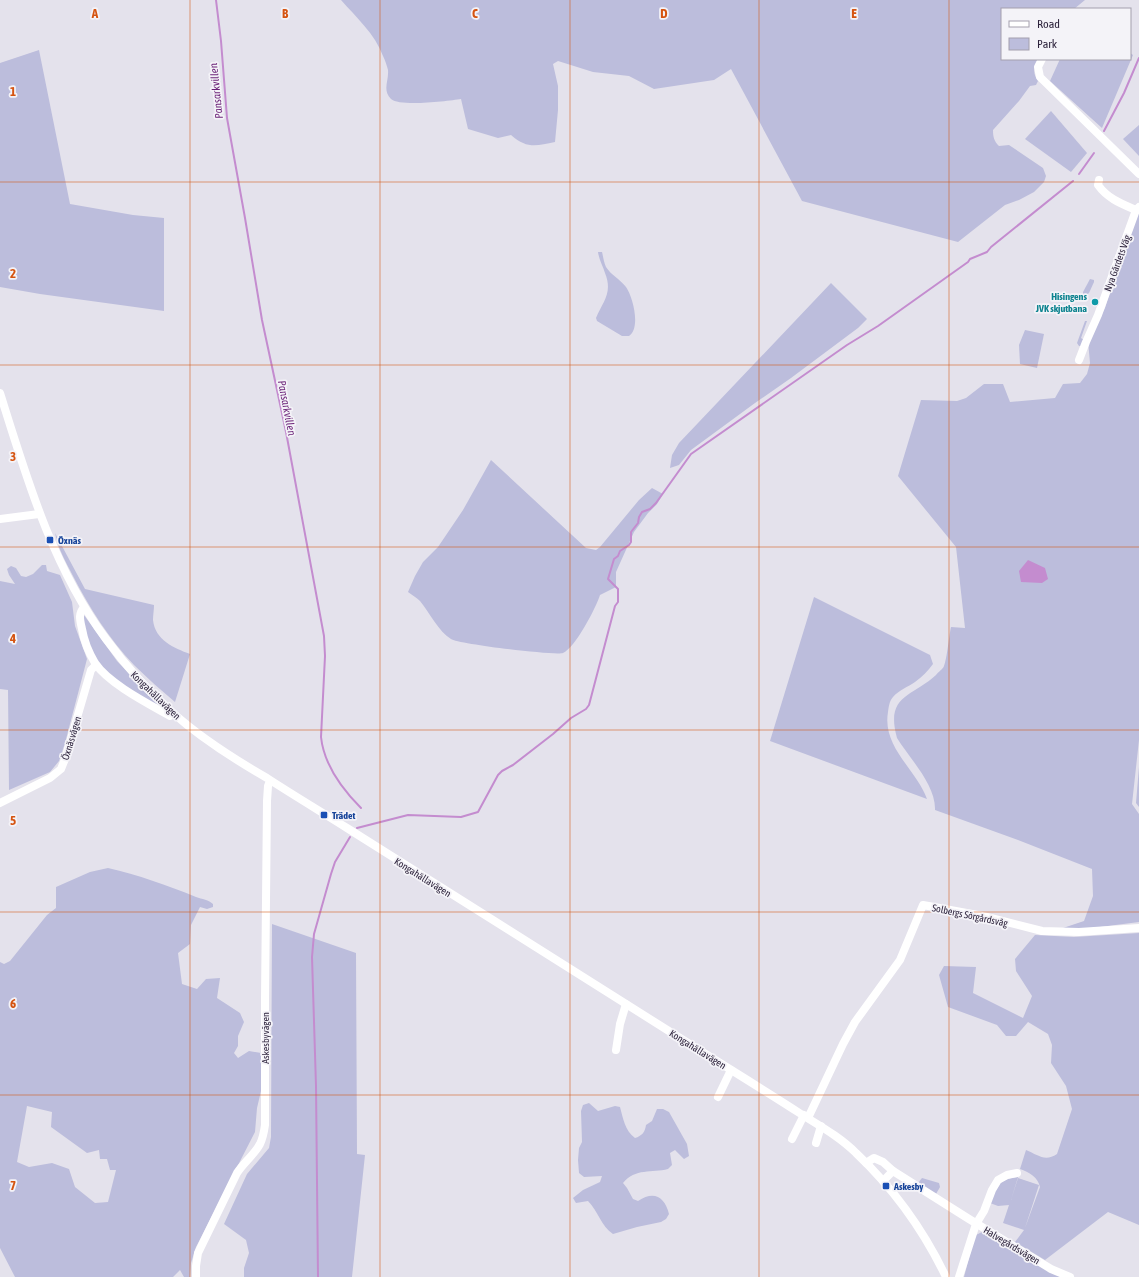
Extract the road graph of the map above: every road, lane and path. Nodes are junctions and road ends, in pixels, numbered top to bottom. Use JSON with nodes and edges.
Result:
{"nodes":[{"id":1,"x":1042,"y":60,"type":"edge"},
{"id":2,"x":1139,"y":174,"type":"edge"},
{"id":3,"x":1099,"y":180,"type":"dead end"},
{"id":4,"x":1138,"y":208,"type":"edge"},
{"id":5,"x":1079,"y":360,"type":"dead end"},
{"id":6,"x":0,"y":394,"type":"edge"},
{"id":7,"x":39,"y":514,"type":"junction"},
{"id":8,"x":0,"y":520,"type":"edge"},
{"id":9,"x":84,"y":607,"type":"junction"},
{"id":10,"x":96,"y":665,"type":"junction"},
{"id":11,"x":174,"y":714,"type":"junction"},
{"id":12,"x":270,"y":780,"type":"junction"},
{"id":13,"x":0,"y":803,"type":"edge"},
{"id":14,"x":1139,"y":928,"type":"edge"},
{"id":15,"x":626,"y":1004,"type":"junction"},
{"id":16,"x":616,"y":1050,"type":"dead end"},
{"id":17,"x":731,"y":1070,"type":"junction"},
{"id":18,"x":718,"y":1097,"type":"dead end"},
{"id":19,"x":806,"y":1116,"type":"junction"},
{"id":20,"x":821,"y":1126,"type":"junction"},
{"id":21,"x":792,"y":1139,"type":"dead end"},
{"id":22,"x":816,"y":1143,"type":"dead end"},
{"id":23,"x":866,"y":1163,"type":"junction"},
{"id":24,"x":893,"y":1171,"type":"junction"},
{"id":25,"x":1016,"y":1173,"type":"dead end"},
{"id":26,"x":883,"y":1181,"type":"junction"},
{"id":27,"x":976,"y":1224,"type":"junction"},
{"id":28,"x":196,"y":1277,"type":"edge"},
{"id":29,"x":946,"y":1277,"type":"edge"},
{"id":30,"x":959,"y":1277,"type":"edge"},
{"id":31,"x":1070,"y":1277,"type":"edge"}],
"edges":[{"from":1,"to":2,"type":"street"},
{"from":3,"to":4,"type":"street","name":"Nya Gärdets Väg"},
{"from":4,"to":5,"type":"street","name":"Nya Gärdets Väg"},
{"from":6,"to":7,"type":"street","name":"Kongahällavägen"},
{"from":7,"to":8,"type":"street"},
{"from":7,"to":9,"type":"street","name":"Kongahällavägen"},
{"from":9,"to":10,"type":"street"},
{"from":9,"to":11,"type":"street","name":"Kongahällavägen"},
{"from":10,"to":11,"type":"street"},
{"from":10,"to":13,"type":"street","name":"Öxnäsvägen"},
{"from":11,"to":12,"type":"street","name":"Kongahällavägen"},
{"from":12,"to":15,"type":"street","name":"Kongahällavägen"},
{"from":12,"to":28,"type":"street","name":"Askesbyvägen"},
{"from":14,"to":19,"type":"street","name":"Solbergs Sörgårdsväg"},
{"from":15,"to":16,"type":"street"},
{"from":15,"to":17,"type":"street","name":"Kongahällavägen"},
{"from":17,"to":18,"type":"street"},
{"from":17,"to":19,"type":"street","name":"Kongahällavägen"},
{"from":19,"to":20,"type":"street","name":"Kongahällavägen"},
{"from":19,"to":21,"type":"street"},
{"from":20,"to":22,"type":"street"},
{"from":20,"to":23,"type":"street","name":"Kongahällavägen"},
{"from":23,"to":24,"type":"street","name":"Halvegårdsvägen"},
{"from":23,"to":26,"type":"street","name":"Kongahällavägen"},
{"from":24,"to":26,"type":"street"},
{"from":24,"to":27,"type":"street","name":"Halvegårdsvägen"},
{"from":25,"to":27,"type":"street","name":"Halvegårdsvägen"},
{"from":26,"to":29,"type":"street","name":"Kongahällavägen"},
{"from":27,"to":30,"type":"street","name":"Halvegårdsvägen"},
{"from":27,"to":31,"type":"street","name":"Halvegårdsvägen"}]}
